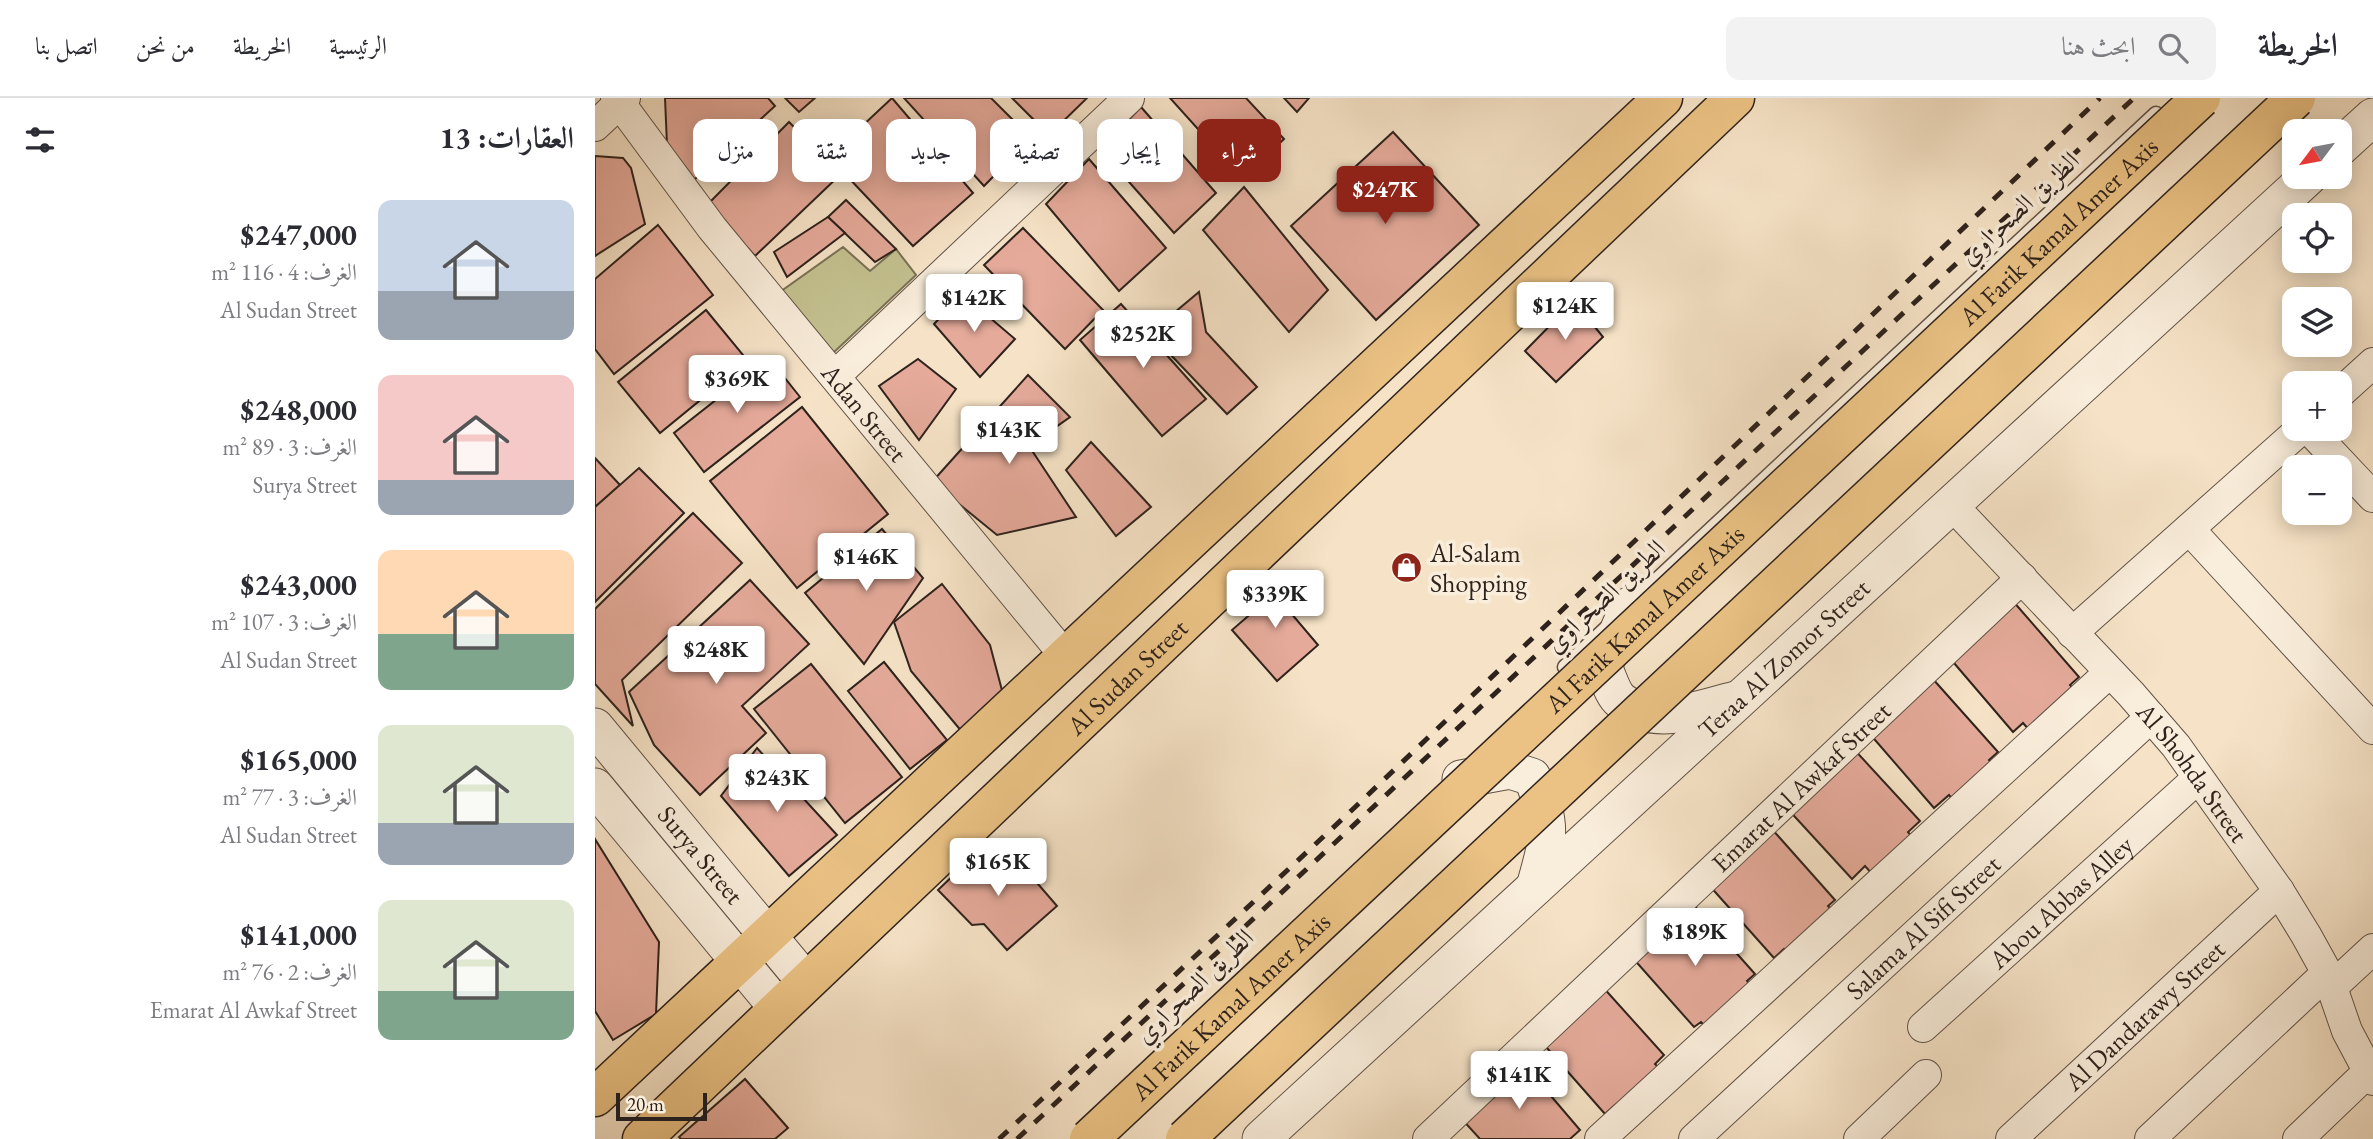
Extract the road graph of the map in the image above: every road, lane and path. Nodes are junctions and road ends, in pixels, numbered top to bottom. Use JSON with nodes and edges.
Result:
{"nodes":[{"id":1,"x":1129,"y":98,"type":"edge"},
{"id":2,"x":1663,"y":98,"type":"edge"},
{"id":3,"x":1735,"y":98,"type":"edge"},
{"id":4,"x":2296,"y":98,"type":"edge"},
{"id":5,"x":620,"y":99,"type":"edge"},
{"id":6,"x":2183,"y":102,"type":"edge"},
{"id":7,"x":2373,"y":117,"type":"edge"},
{"id":8,"x":595,"y":126,"type":"edge"},
{"id":9,"x":2352,"y":136,"type":"edge"},
{"id":10,"x":2295,"y":189,"type":"edge"},
{"id":11,"x":2373,"y":363,"type":"edge"},
{"id":12,"x":836,"y":375,"type":"junction"},
{"id":13,"x":2352,"y":383,"type":"edge"},
{"id":14,"x":2288,"y":441,"type":"edge"},
{"id":15,"x":2320,"y":441,"type":"edge"},
{"id":16,"x":2373,"y":497,"type":"edge"},
{"id":17,"x":1952,"y":505,"type":"junction"},
{"id":18,"x":2189,"y":529,"type":"junction"},
{"id":19,"x":2022,"y":578,"type":"junction"},
{"id":20,"x":1629,"y":606,"type":"junction"},
{"id":21,"x":2072,"y":633,"type":"junction"},
{"id":22,"x":1066,"y":657,"type":"junction"},
{"id":23,"x":2109,"y":673,"type":"junction"},
{"id":24,"x":1551,"y":680,"type":"dead end"},
{"id":25,"x":1742,"y":698,"type":"junction"},
{"id":26,"x":2151,"y":716,"type":"junction"},
{"id":27,"x":595,"y":727,"type":"edge"},
{"id":28,"x":2373,"y":729,"type":"edge"},
{"id":29,"x":1453,"y":774,"type":"dead end"},
{"id":30,"x":2198,"y":778,"type":"junction"},
{"id":31,"x":595,"y":787,"type":"edge"},
{"id":32,"x":1535,"y":887,"type":"junction"},
{"id":33,"x":2279,"y":891,"type":"junction"},
{"id":34,"x":768,"y":936,"type":"junction"},
{"id":35,"x":2373,"y":949,"type":"edge"},
{"id":36,"x":1257,"y":960,"type":"dead end"},
{"id":37,"x":740,"y":962,"type":"junction"},
{"id":38,"x":2330,"y":980,"type":"junction"},
{"id":39,"x":806,"y":982,"type":"junction"},
{"id":40,"x":778,"y":1008,"type":"junction"},
{"id":41,"x":1923,"y":1027,"type":"dead end"},
{"id":42,"x":1926,"y":1075,"type":"dead end"},
{"id":43,"x":2370,"y":1076,"type":"edge"},
{"id":44,"x":595,"y":1097,"type":"edge"},
{"id":45,"x":654,"y":1129,"type":"edge"},
{"id":46,"x":623,"y":1139,"type":"edge"},
{"id":47,"x":1080,"y":1139,"type":"edge"},
{"id":48,"x":1089,"y":1139,"type":"edge"},
{"id":49,"x":1185,"y":1139,"type":"edge"},
{"id":50,"x":1261,"y":1139,"type":"edge"},
{"id":51,"x":1428,"y":1139,"type":"edge"},
{"id":52,"x":1600,"y":1139,"type":"edge"},
{"id":53,"x":1694,"y":1139,"type":"edge"},
{"id":54,"x":1859,"y":1139,"type":"edge"},
{"id":55,"x":2011,"y":1139,"type":"edge"},
{"id":56,"x":2150,"y":1139,"type":"edge"},
{"id":57,"x":2298,"y":1139,"type":"edge"}],
"edges":[{"from":1,"to":12,"type":"street"},
{"from":2,"to":22,"type":"main road"},
{"from":3,"to":39,"type":"main road","name":"Al Sudan Street"},
{"from":4,"to":49,"type":"main road","bridge":true},
{"from":5,"to":8,"type":"street"},
{"from":5,"to":12,"type":"street","name":"Adan Street"},
{"from":6,"to":20,"type":"lane","name":"الطريق الصحراوي"},
{"from":6,"to":48,"type":"main road","name":"Al Farik Kamal Amer Axis","bridge":true},
{"from":7,"to":9,"type":"street"},
{"from":10,"to":17,"type":"street","name":"Teraa Al Zomor Street"},
{"from":11,"to":13,"type":"street"},
{"from":12,"to":22,"type":"street","name":"Adan Street"},
{"from":14,"to":18,"type":"street"},
{"from":15,"to":16,"type":"street"},
{"from":17,"to":19,"type":"street","name":"Al Shohda Street"},
{"from":17,"to":25,"type":"street","name":"Teraa Al Zomor Street"},
{"from":18,"to":21,"type":"street"},
{"from":18,"to":28,"type":"street"},
{"from":19,"to":21,"type":"street","name":"Al Shohda Street"},
{"from":19,"to":51,"type":"street","name":"Emarat Al Awkaf Street"},
{"from":20,"to":24,"type":"lane","name":"الطريق الصحراوي"},
{"from":20,"to":25,"type":"street"},
{"from":21,"to":23,"type":"street","name":"Al Shohda Street"},
{"from":22,"to":34,"type":"main road"},
{"from":23,"to":26,"type":"street","name":"Al Shohda Street"},
{"from":23,"to":52,"type":"street"},
{"from":25,"to":32,"type":"street","name":"Teraa Al Zomor Street"},
{"from":26,"to":30,"type":"street","name":"Al Shohda Street"},
{"from":26,"to":53,"type":"street","name":"Salama Al Sifi Street"},
{"from":27,"to":34,"type":"street","name":"Surya Street"},
{"from":29,"to":32,"type":"street"},
{"from":30,"to":33,"type":"street","name":"Al Shohda Street"},
{"from":30,"to":41,"type":"street","name":"Abou Abbas Alley"},
{"from":31,"to":37,"type":"street","name":"Surya Street"},
{"from":32,"to":50,"type":"street","name":"Teraa Al Zomor Street"},
{"from":33,"to":38,"type":"street","name":"Al Shohda Street"},
{"from":33,"to":55,"type":"street","name":"Al Dandarawy Street"},
{"from":34,"to":37,"type":"main road"},
{"from":34,"to":39,"type":"street","name":"Surya Street"},
{"from":35,"to":38,"type":"street"},
{"from":36,"to":47,"type":"lane","name":"الطريق الصحراوي"},
{"from":37,"to":40,"type":"street","name":"Surya Street"},
{"from":37,"to":44,"type":"main road"},
{"from":38,"to":43,"type":"street","name":"Al Shohda Street"},
{"from":38,"to":56,"type":"street"},
{"from":39,"to":40,"type":"main road","name":"Al Sudan Street"},
{"from":40,"to":45,"type":"main road","name":"Al Sudan Street"},
{"from":42,"to":54,"type":"street"},
{"from":43,"to":57,"type":"street"},
{"from":45,"to":46,"type":"main road","name":"Al Sudan Street"}]}
